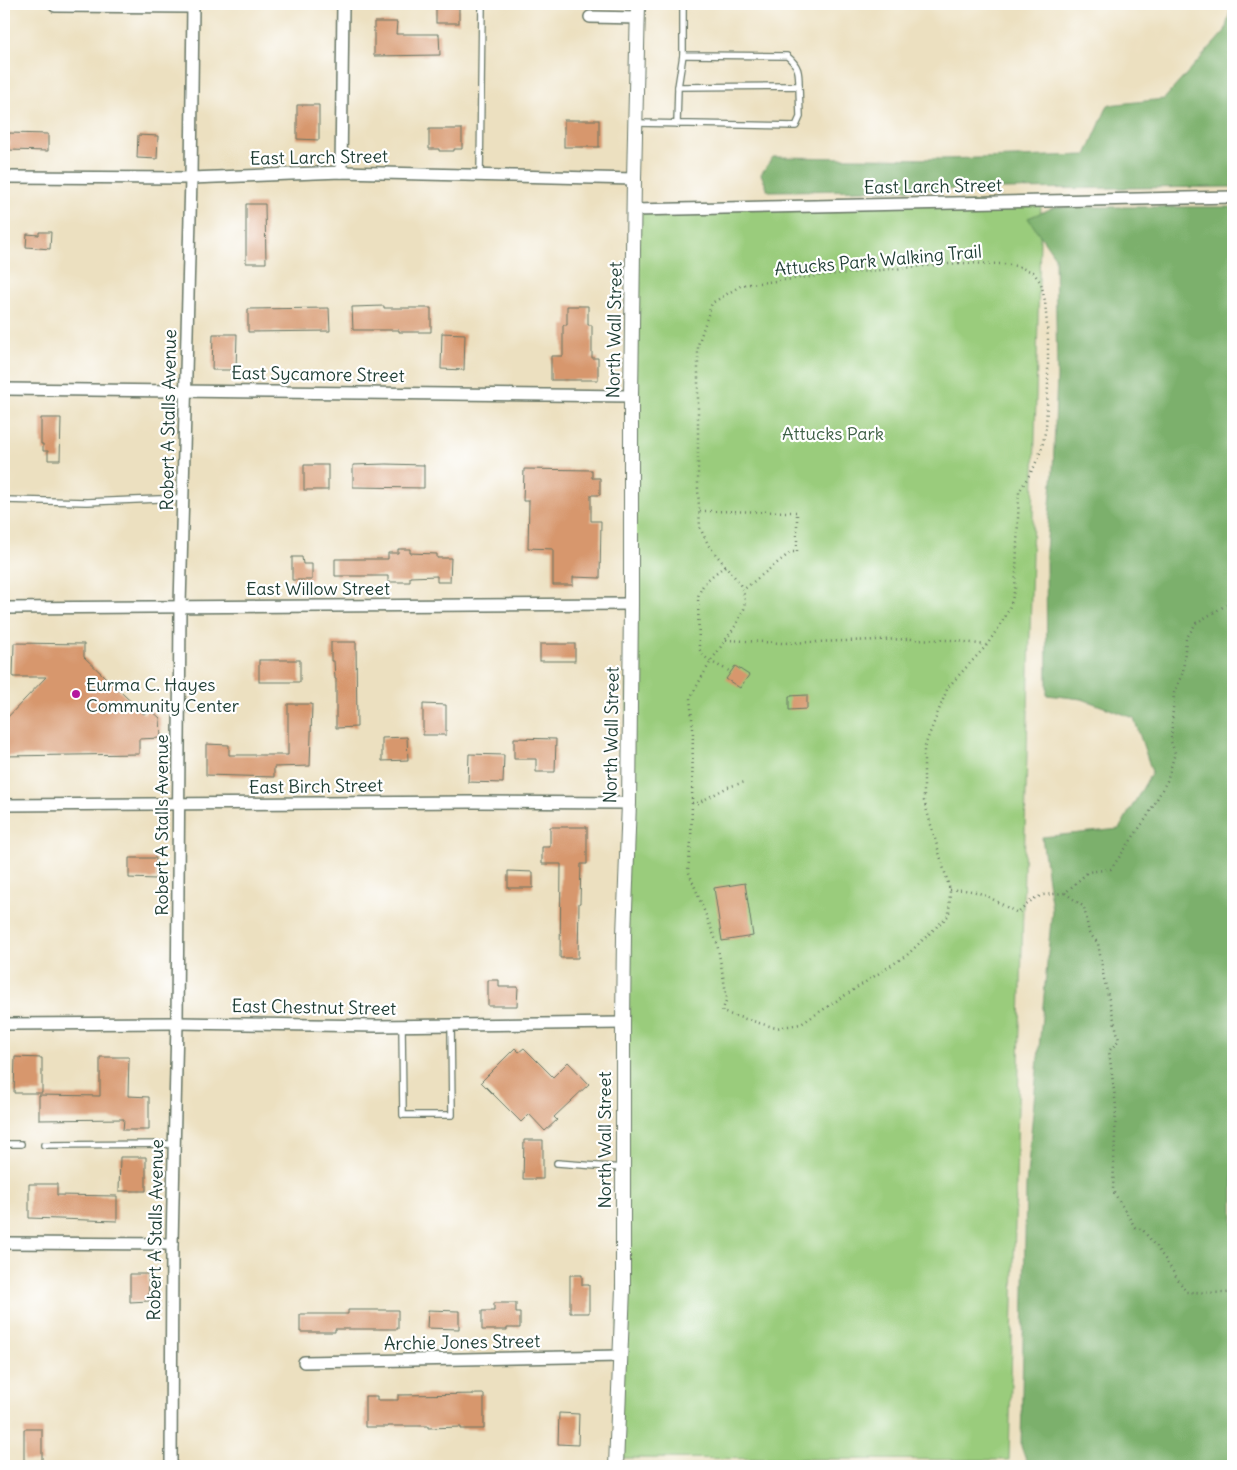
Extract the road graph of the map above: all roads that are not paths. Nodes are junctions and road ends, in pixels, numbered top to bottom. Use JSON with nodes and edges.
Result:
{"nodes":[{"id":1,"x":343,"y":4,"type":"edge"},
{"id":2,"x":482,"y":4,"type":"edge"},
{"id":3,"x":683,"y":4,"type":"edge"},
{"id":4,"x":193,"y":5,"type":"edge"},
{"id":5,"x":55,"y":6,"type":"dead end"},
{"id":6,"x":638,"y":11,"type":"edge"},
{"id":7,"x":590,"y":17,"type":"dead end"},
{"id":8,"x":683,"y":55,"type":"junction"},
{"id":9,"x":799,"y":86,"type":"junction"},
{"id":10,"x":678,"y":87,"type":"junction"},
{"id":11,"x":636,"y":123,"type":"junction"},
{"id":12,"x":677,"y":124,"type":"junction"},
{"id":13,"x":341,"y":172,"type":"junction"},
{"id":14,"x":480,"y":176,"type":"junction"},
{"id":15,"x":4,"y":178,"type":"edge"},
{"id":16,"x":191,"y":178,"type":"junction"},
{"id":17,"x":634,"y":179,"type":"junction"},
{"id":18,"x":1233,"y":197,"type":"edge"},
{"id":19,"x":634,"y":210,"type":"junction"},
{"id":20,"x":4,"y":389,"type":"edge"},
{"id":21,"x":186,"y":390,"type":"junction"},
{"id":22,"x":631,"y":396,"type":"junction"},
{"id":23,"x":183,"y":498,"type":"junction"},
{"id":24,"x":4,"y":500,"type":"edge"},
{"id":25,"x":631,"y":604,"type":"junction"},
{"id":26,"x":180,"y":606,"type":"junction"},
{"id":27,"x":4,"y":608,"type":"edge"},
{"id":28,"x":629,"y":803,"type":"junction"},
{"id":29,"x":179,"y":804,"type":"junction"},
{"id":30,"x":4,"y":805,"type":"edge"},
{"id":31,"x":177,"y":1023,"type":"junction"},
{"id":32,"x":623,"y":1023,"type":"junction"},
{"id":33,"x":4,"y":1024,"type":"edge"},
{"id":34,"x":451,"y":1025,"type":"junction"},
{"id":35,"x":402,"y":1026,"type":"junction"},
{"id":36,"x":4,"y":1144,"type":"edge"},
{"id":37,"x":21,"y":1144,"type":"dead end"},
{"id":38,"x":174,"y":1144,"type":"junction"},
{"id":39,"x":44,"y":1145,"type":"dead end"},
{"id":40,"x":557,"y":1163,"type":"dead end"},
{"id":41,"x":623,"y":1168,"type":"junction"},
{"id":42,"x":4,"y":1243,"type":"edge"},
{"id":43,"x":172,"y":1244,"type":"junction"},
{"id":44,"x":620,"y":1356,"type":"junction"},
{"id":45,"x":304,"y":1362,"type":"dead end"},
{"id":46,"x":171,"y":1466,"type":"edge"},
{"id":47,"x":616,"y":1466,"type":"edge"}],
"edges":[{"from":1,"to":13,"type":"street"},
{"from":2,"to":14,"type":"lane"},
{"from":3,"to":8,"type":"lane"},
{"from":4,"to":5,"type":"street"},
{"from":4,"to":16,"type":"street","name":"Robert A Stalls Avenue"},
{"from":6,"to":7,"type":"street"},
{"from":6,"to":11,"type":"street","name":"North Wall Street"},
{"from":8,"to":9,"type":"lane"},
{"from":8,"to":10,"type":"lane"},
{"from":9,"to":10,"type":"lane"},
{"from":9,"to":12,"type":"lane"},
{"from":10,"to":12,"type":"lane"},
{"from":11,"to":12,"type":"lane"},
{"from":11,"to":17,"type":"street","name":"North Wall Street"},
{"from":13,"to":14,"type":"street","name":"East Larch Street"},
{"from":13,"to":16,"type":"street","name":"East Larch Street"},
{"from":14,"to":17,"type":"street","name":"East Larch Street"},
{"from":15,"to":16,"type":"street","name":"East Larch Street"},
{"from":16,"to":21,"type":"street","name":"Robert A Stalls Avenue"},
{"from":17,"to":19,"type":"street","name":"North Wall Street"},
{"from":18,"to":19,"type":"street","name":"East Larch Street"},
{"from":19,"to":22,"type":"street","name":"North Wall Street"},
{"from":20,"to":21,"type":"street","name":"East Sycamore Street"},
{"from":21,"to":22,"type":"street","name":"East Sycamore Street"},
{"from":21,"to":23,"type":"street","name":"Robert A Stalls Avenue"},
{"from":22,"to":25,"type":"street","name":"North Wall Street"},
{"from":23,"to":24,"type":"lane"},
{"from":23,"to":26,"type":"street","name":"Robert A Stalls Avenue"},
{"from":25,"to":26,"type":"street","name":"East Willow Street"},
{"from":25,"to":28,"type":"street","name":"North Wall Street"},
{"from":26,"to":27,"type":"street","name":"East Willow Street"},
{"from":26,"to":29,"type":"street","name":"Robert A Stalls Avenue"},
{"from":28,"to":29,"type":"street","name":"East Birch Street"},
{"from":28,"to":32,"type":"street","name":"North Wall Street"},
{"from":29,"to":30,"type":"street","name":"East Birch Street"},
{"from":29,"to":31,"type":"street","name":"Robert A Stalls Avenue"},
{"from":31,"to":33,"type":"street","name":"East Chestnut Street"},
{"from":31,"to":35,"type":"street","name":"East Chestnut Street"},
{"from":31,"to":38,"type":"street","name":"Robert A Stalls Avenue"},
{"from":32,"to":34,"type":"street","name":"East Chestnut Street"},
{"from":32,"to":41,"type":"street","name":"North Wall Street"},
{"from":34,"to":35,"type":"street","name":"East Chestnut Street"},
{"from":34,"to":35,"type":"lane"},
{"from":36,"to":37,"type":"lane"},
{"from":38,"to":39,"type":"lane"},
{"from":38,"to":43,"type":"street","name":"Robert A Stalls Avenue"},
{"from":40,"to":41,"type":"lane"},
{"from":41,"to":44,"type":"street","name":"North Wall Street"},
{"from":42,"to":43,"type":"street"},
{"from":43,"to":46,"type":"street","name":"Robert A Stalls Avenue"},
{"from":44,"to":45,"type":"street","name":"Archie Jones Street"},
{"from":44,"to":47,"type":"street","name":"North Wall Street"}]}
